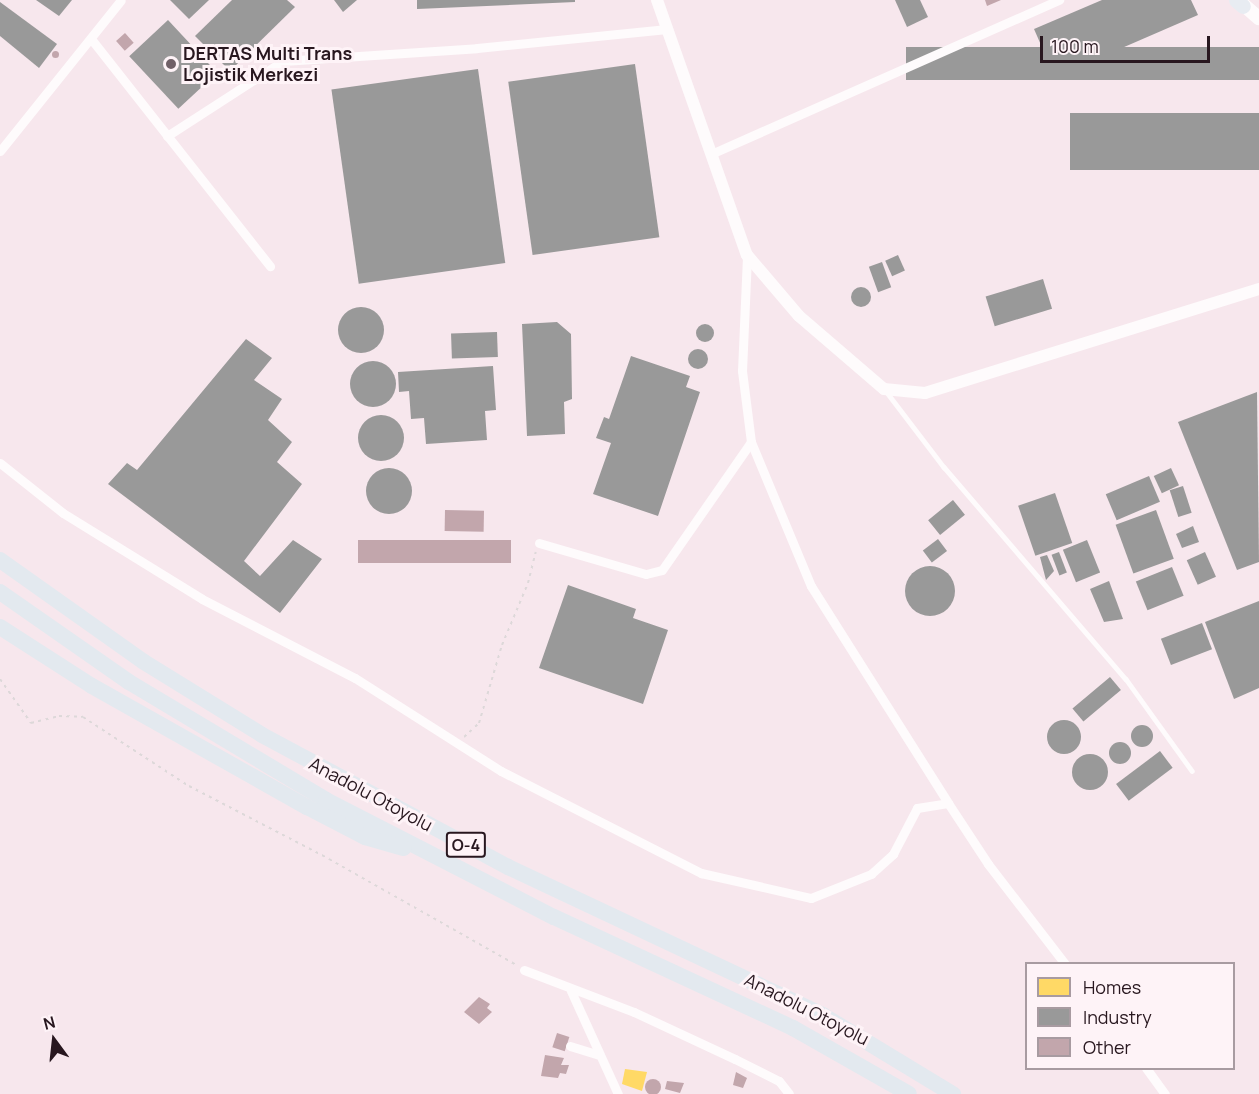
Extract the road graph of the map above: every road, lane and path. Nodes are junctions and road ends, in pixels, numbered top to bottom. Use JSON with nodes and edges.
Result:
{"nodes":[{"id":1,"x":121,"y":0,"type":"edge"},
{"id":2,"x":657,"y":0,"type":"edge"},
{"id":3,"x":1059,"y":0,"type":"edge"},
{"id":4,"x":1239,"y":2,"type":"edge"},
{"id":5,"x":1259,"y":18,"type":"edge"},
{"id":6,"x":667,"y":29,"type":"junction"},
{"id":7,"x":92,"y":40,"type":"junction"},
{"id":8,"x":167,"y":136,"type":"junction"},
{"id":9,"x":0,"y":151,"type":"edge"},
{"id":10,"x":711,"y":154,"type":"junction"},
{"id":11,"x":747,"y":255,"type":"junction"},
{"id":12,"x":270,"y":266,"type":"dead end"},
{"id":13,"x":1259,"y":289,"type":"edge"},
{"id":14,"x":884,"y":389,"type":"junction"},
{"id":15,"x":751,"y":442,"type":"junction"},
{"id":16,"x":0,"y":463,"type":"edge"},
{"id":17,"x":539,"y":543,"type":"joint"},
{"id":18,"x":0,"y":560,"type":"edge"},
{"id":19,"x":0,"y":592,"type":"edge"},
{"id":20,"x":0,"y":627,"type":"edge"},
{"id":21,"x":0,"y":679,"type":"edge"},
{"id":22,"x":457,"y":743,"type":"junction"},
{"id":23,"x":1192,"y":771,"type":"dead end"},
{"id":24,"x":948,"y":804,"type":"junction"},
{"id":25,"x":435,"y":857,"type":"junction"},
{"id":26,"x":1064,"y":962,"type":"edge"},
{"id":27,"x":524,"y":970,"type":"joint"},
{"id":28,"x":571,"y":991,"type":"junction"},
{"id":29,"x":570,"y":1046,"type":"dead end"},
{"id":30,"x":597,"y":1054,"type":"junction"},
{"id":31,"x":1148,"y":1070,"type":"edge"},
{"id":32,"x":620,"y":1093,"type":"edge"},
{"id":33,"x":789,"y":1094,"type":"edge"},
{"id":34,"x":909,"y":1094,"type":"edge"},
{"id":35,"x":953,"y":1094,"type":"edge"},
{"id":36,"x":1166,"y":1094,"type":"edge"}],
"edges":[{"from":1,"to":7,"type":"street"},
{"from":2,"to":6,"type":"street"},
{"from":3,"to":10,"type":"street"},
{"from":4,"to":5,"type":"main road"},
{"from":6,"to":8,"type":"street"},
{"from":6,"to":10,"type":"street"},
{"from":7,"to":8,"type":"street"},
{"from":7,"to":9,"type":"street"},
{"from":8,"to":12,"type":"street"},
{"from":10,"to":11,"type":"street"},
{"from":11,"to":14,"type":"street"},
{"from":11,"to":15,"type":"street"},
{"from":13,"to":14,"type":"street"},
{"from":14,"to":23,"type":"lane"},
{"from":15,"to":17,"type":"street"},
{"from":15,"to":24,"type":"street"},
{"from":16,"to":22,"type":"street"},
{"from":17,"to":22,"type":"path"},
{"from":18,"to":35,"type":"highway","name":"Anadolu Otoyolu","number":"O-4"},
{"from":19,"to":25,"type":"highway","name":"Anadolu Otoyolu","number":"O-4"},
{"from":20,"to":25,"type":"highway"},
{"from":21,"to":27,"type":"path"},
{"from":22,"to":24,"type":"street"},
{"from":24,"to":26,"type":"street"},
{"from":25,"to":34,"type":"highway","name":"Anadolu Otoyolu","number":"O-4"},
{"from":27,"to":28,"type":"street"},
{"from":28,"to":30,"type":"street"},
{"from":28,"to":33,"type":"street"},
{"from":29,"to":30,"type":"street"},
{"from":30,"to":32,"type":"street"},
{"from":31,"to":36,"type":"street"}]}
